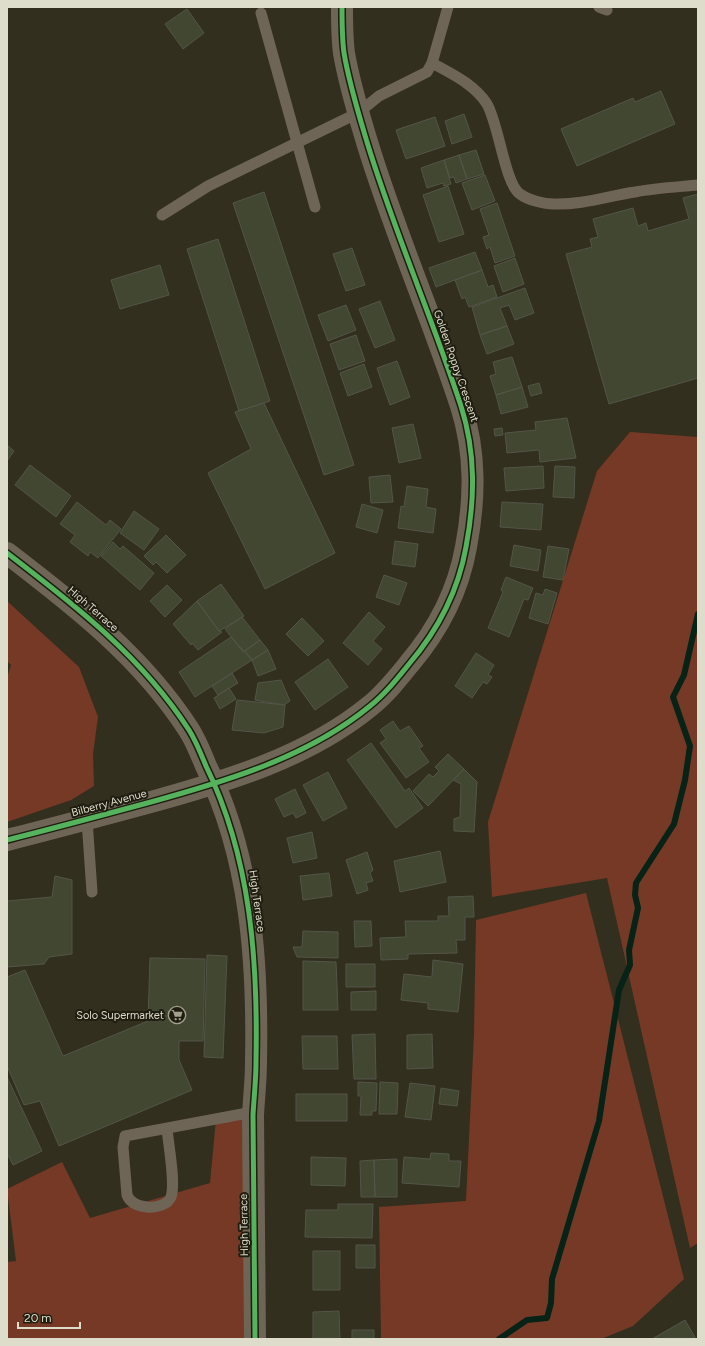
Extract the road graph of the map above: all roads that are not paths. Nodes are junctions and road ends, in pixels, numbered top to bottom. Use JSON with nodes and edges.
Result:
{"nodes":[{"id":1,"x":342,"y":7,"type":"edge"},
{"id":2,"x":448,"y":7,"type":"edge"},
{"id":3,"x":261,"y":14,"type":"dead end"},
{"id":4,"x":432,"y":63,"type":"junction"},
{"id":5,"x":358,"y":113,"type":"junction"},
{"id":6,"x":296,"y":142,"type":"junction"},
{"id":7,"x":698,"y":185,"type":"edge"},
{"id":8,"x":315,"y":207,"type":"dead end"},
{"id":9,"x":162,"y":215,"type":"dead end"},
{"id":10,"x":7,"y":553,"type":"edge"},
{"id":11,"x":215,"y":784,"type":"junction"},
{"id":12,"x":87,"y":820,"type":"junction"},
{"id":13,"x":7,"y":840,"type":"edge"},
{"id":14,"x":92,"y":892,"type":"dead end"},
{"id":15,"x":254,"y":1112,"type":"junction"},
{"id":16,"x":167,"y":1128,"type":"junction"},
{"id":17,"x":255,"y":1339,"type":"edge"}],
"edges":[{"from":1,"to":5,"type":"street","name":"Golden Poppy Crescent"},
{"from":2,"to":4,"type":"lane"},
{"from":3,"to":6,"type":"lane"},
{"from":4,"to":5,"type":"lane"},
{"from":4,"to":7,"type":"lane"},
{"from":5,"to":6,"type":"lane"},
{"from":5,"to":11,"type":"street","name":"Golden Poppy Crescent"},
{"from":6,"to":8,"type":"lane"},
{"from":6,"to":9,"type":"lane"},
{"from":10,"to":11,"type":"street","name":"High Terrace"},
{"from":11,"to":12,"type":"street","name":"Bilberry Avenue"},
{"from":11,"to":15,"type":"street","name":"High Terrace"},
{"from":12,"to":13,"type":"street","name":"Bilberry Avenue"},
{"from":12,"to":14,"type":"lane"},
{"from":15,"to":16,"type":"lane"},
{"from":15,"to":17,"type":"street","name":"High Terrace"},
{"from":16,"to":16,"type":"lane"}]}
